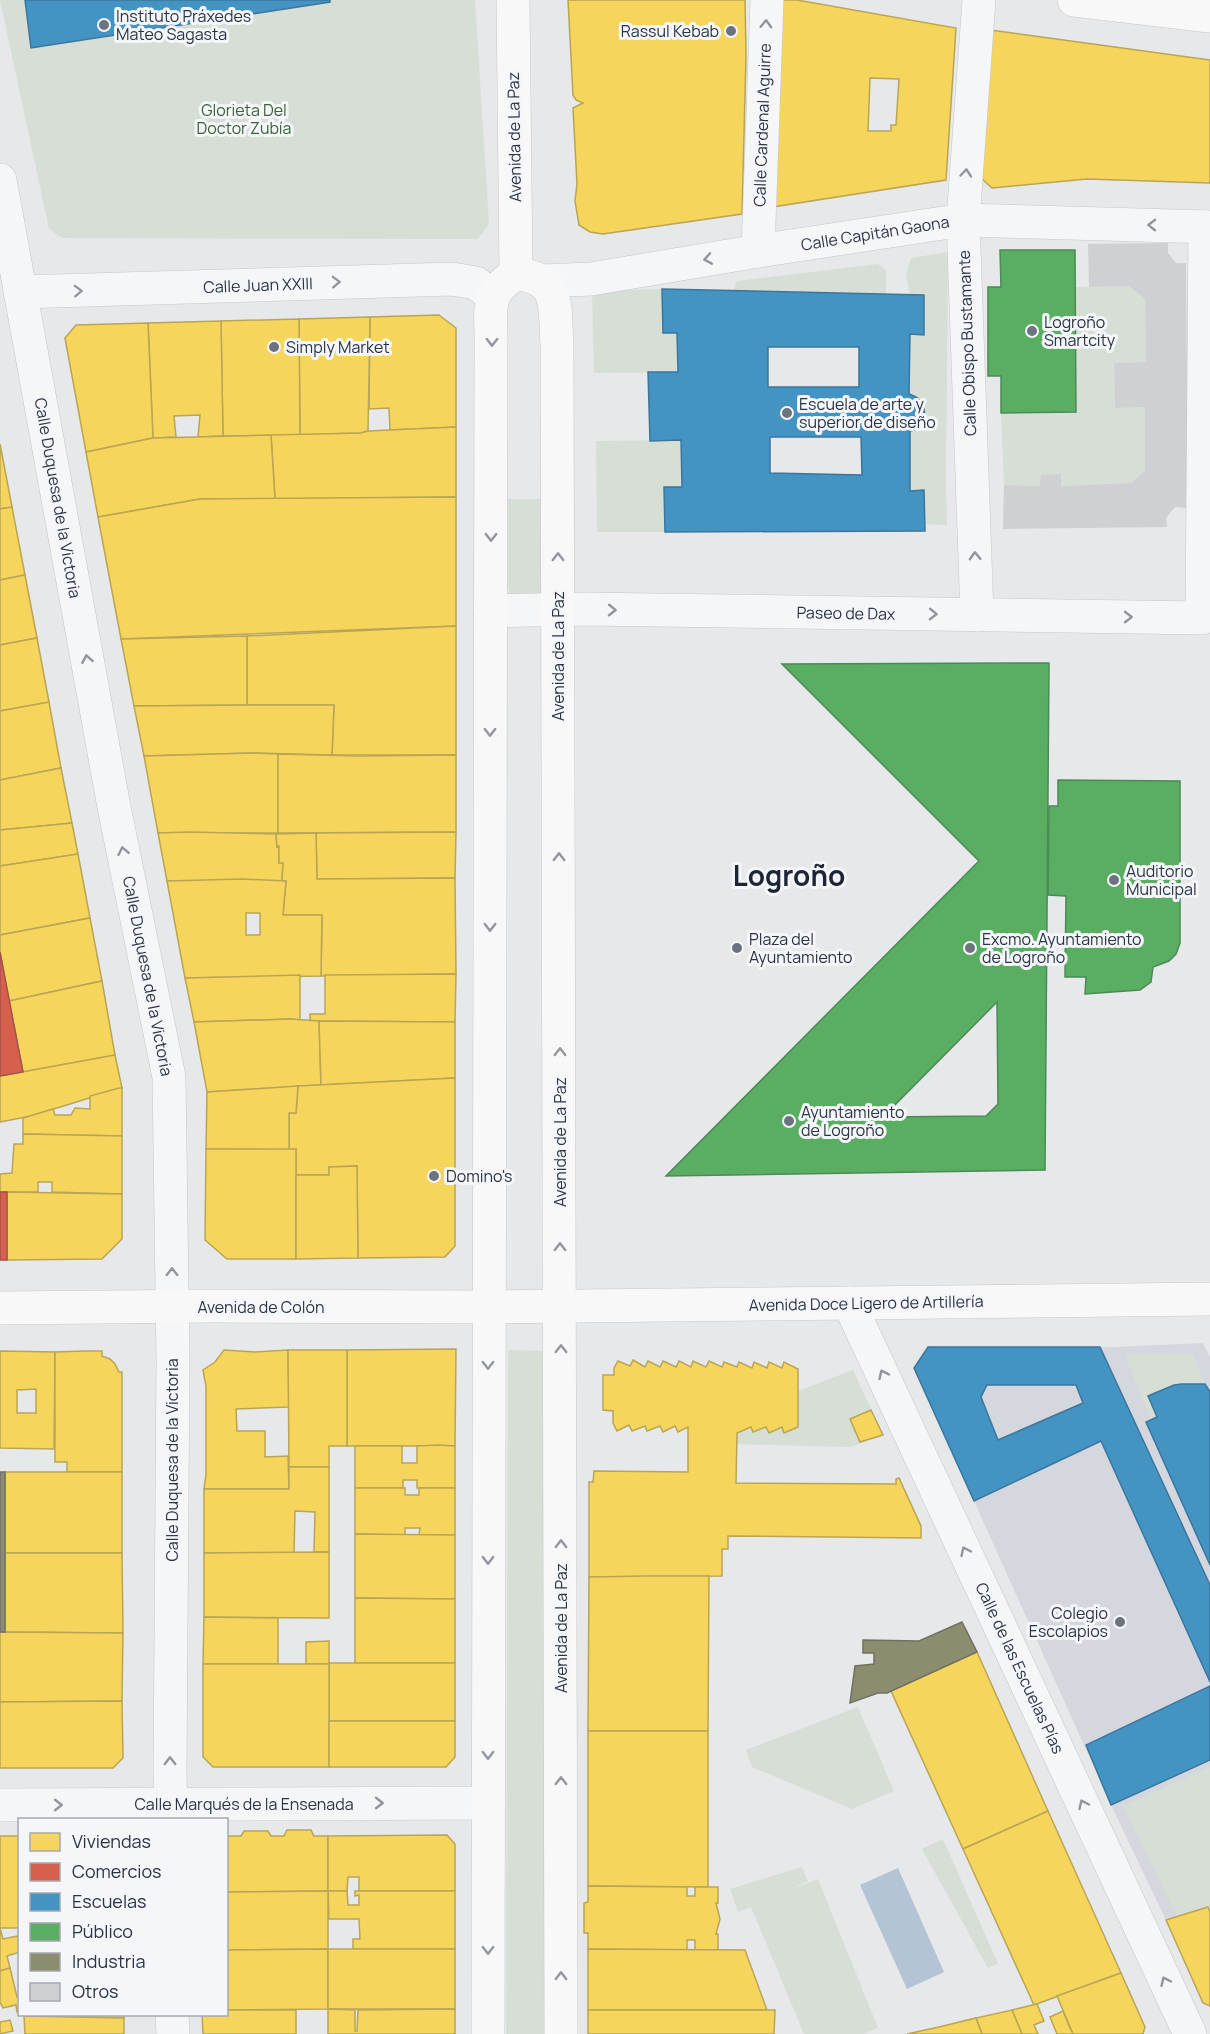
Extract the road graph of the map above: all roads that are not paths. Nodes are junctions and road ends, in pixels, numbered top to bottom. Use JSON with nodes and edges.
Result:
{"nodes":[{"id":1,"x":513,"y":0,"type":"edge"},
{"id":2,"x":767,"y":0,"type":"edge"},
{"id":3,"x":979,"y":0,"type":"edge"},
{"id":4,"x":1086,"y":1,"type":"edge"},
{"id":5,"x":1210,"y":16,"type":"edge"},
{"id":6,"x":0,"y":180,"type":"edge"},
{"id":7,"x":963,"y":220,"type":"junction"},
{"id":8,"x":1208,"y":227,"type":"edge"},
{"id":9,"x":758,"y":251,"type":"junction"},
{"id":10,"x":529,"y":277,"type":"junction"},
{"id":11,"x":20,"y":292,"type":"junction"},
{"id":12,"x":492,"y":296,"type":"junction"},
{"id":13,"x":558,"y":610,"type":"junction"},
{"id":14,"x":490,"y":611,"type":"junction"},
{"id":15,"x":977,"y":615,"type":"junction"},
{"id":16,"x":1210,"y":1299,"type":"edge"},
{"id":17,"x":849,"y":1303,"type":"junction"},
{"id":18,"x":522,"y":1306,"type":"joint"},
{"id":19,"x":561,"y":1306,"type":"junction"},
{"id":20,"x":172,"y":1307,"type":"junction"},
{"id":21,"x":488,"y":1307,"type":"junction"},
{"id":22,"x":0,"y":1308,"type":"edge"},
{"id":23,"x":488,"y":1803,"type":"junction"},
{"id":24,"x":0,"y":1805,"type":"edge"},
{"id":25,"x":171,"y":1812,"type":"edge"},
{"id":26,"x":172,"y":2016,"type":"edge"},
{"id":27,"x":172,"y":2034,"type":"edge"},
{"id":28,"x":488,"y":2034,"type":"edge"},
{"id":29,"x":561,"y":2034,"type":"edge"},
{"id":30,"x":1190,"y":2034,"type":"edge"}],
"edges":[{"from":1,"to":10,"type":"main road","name":"Avenida de La Paz"},
{"from":9,"to":2,"type":"street","name":"Calle Cardenal Aguirre","one_way":true},
{"from":7,"to":3,"type":"street","name":"Calle Obispo Bustamante","one_way":true},
{"from":4,"to":5,"type":"main road"},
{"from":6,"to":11,"type":"street","name":"Calle Duquesa de la Victoria"},
{"from":8,"to":7,"type":"street","name":"Calle Capitán Gaona","one_way":true},
{"from":7,"to":9,"type":"street","name":"Calle Capitán Gaona"},
{"from":15,"to":7,"type":"street","name":"Calle Obispo Bustamante","one_way":true},
{"from":15,"to":8,"type":"street","name":"Paseo de Dax","one_way":true},
{"from":9,"to":10,"type":"street","name":"Calle Capitán Gaona","one_way":true},
{"from":10,"to":12,"type":"main road"},
{"from":13,"to":10,"type":"main road","name":"Avenida de La Paz","one_way":true},
{"from":11,"to":12,"type":"street","name":"Calle Juan XXIII","one_way":true},
{"from":20,"to":11,"type":"street","name":"Calle Duquesa de la Victoria","one_way":true},
{"from":12,"to":14,"type":"main road","one_way":true},
{"from":13,"to":14,"type":"street","name":"Paseo de Dax"},
{"from":13,"to":15,"type":"street","name":"Paseo de Dax","one_way":true},
{"from":19,"to":13,"type":"main road","name":"Avenida de La Paz","one_way":true},
{"from":14,"to":21,"type":"main road","one_way":true},
{"from":16,"to":17,"type":"main road","name":"Avenida Doce Ligero de Artillería"},
{"from":17,"to":19,"type":"main road","name":"Avenida Doce Ligero de Artillería"},
{"from":30,"to":17,"type":"street","name":"Calle de las Escuelas Pías","one_way":true},
{"from":18,"to":19,"type":"main road","name":"Avenida Doce Ligero de Artillería"},
{"from":18,"to":21,"type":"main road","name":"Avenida de Colón"},
{"from":29,"to":19,"type":"main road","name":"Avenida de La Paz","one_way":true},
{"from":20,"to":21,"type":"main road","name":"Avenida de Colón"},
{"from":20,"to":22,"type":"main road","name":"Avenida de Colón"},
{"from":25,"to":20,"type":"street","name":"Calle Duquesa de la Victoria","one_way":true},
{"from":21,"to":23,"type":"main road","one_way":true},
{"from":25,"to":23,"type":"street","name":"Calle Marqués de la Ensenada","one_way":true},
{"from":23,"to":28,"type":"main road","one_way":true},
{"from":24,"to":25,"type":"street","name":"Calle Marqués de la Ensenada","one_way":true},
{"from":26,"to":27,"type":"street"}]}
